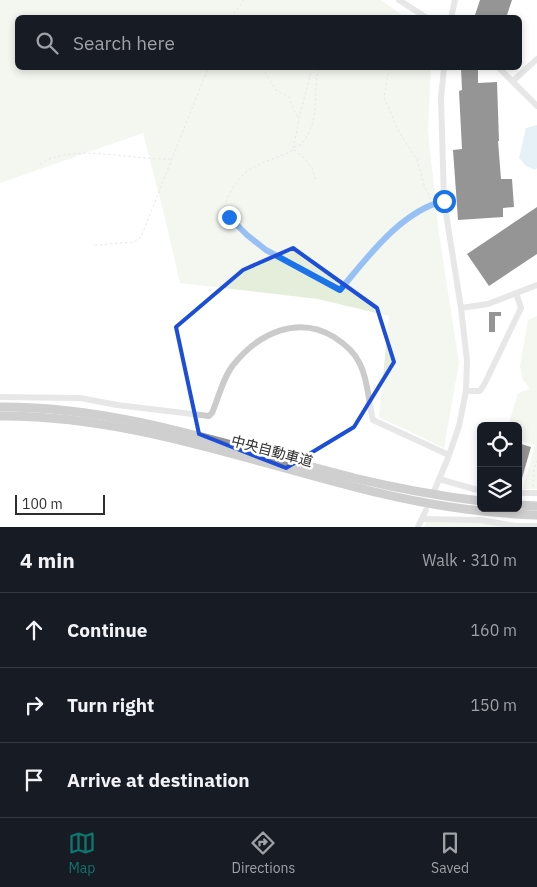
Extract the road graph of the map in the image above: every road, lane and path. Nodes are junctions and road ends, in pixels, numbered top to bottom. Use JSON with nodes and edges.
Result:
{"nodes":[{"id":1,"x":244,"y":0,"type":"edge"},
{"id":2,"x":400,"y":0,"type":"edge"},
{"id":3,"x":455,"y":0,"type":"edge"},
{"id":4,"x":233,"y":15,"type":"edge"},
{"id":5,"x":422,"y":15,"type":"edge"},
{"id":6,"x":452,"y":15,"type":"edge"},
{"id":7,"x":537,"y":59,"type":"edge"},
{"id":8,"x":207,"y":70,"type":"edge"},
{"id":9,"x":263,"y":70,"type":"edge"},
{"id":10,"x":311,"y":70,"type":"edge"},
{"id":11,"x":319,"y":70,"type":"edge"},
{"id":12,"x":389,"y":70,"type":"edge"},
{"id":13,"x":444,"y":70,"type":"edge"},
{"id":14,"x":501,"y":70,"type":"edge"},
{"id":15,"x":513,"y":81,"type":"junction"},
{"id":16,"x":537,"y":106,"type":"edge"},
{"id":17,"x":299,"y":118,"type":"junction"},
{"id":18,"x":293,"y":149,"type":"junction"},
{"id":19,"x":172,"y":159,"type":"junction"},
{"id":20,"x":40,"y":164,"type":"dead end"},
{"id":21,"x":316,"y":181,"type":"dead end"},
{"id":22,"x":444,"y":201,"type":"junction"},
{"id":23,"x":433,"y":204,"type":"junction"},
{"id":24,"x":95,"y":246,"type":"dead end"},
{"id":25,"x":537,"y":285,"type":"edge"},
{"id":26,"x":516,"y":293,"type":"junction"},
{"id":27,"x":461,"y":308,"type":"junction"},
{"id":28,"x":466,"y":391,"type":"junction"},
{"id":29,"x":0,"y":397,"type":"edge"},
{"id":30,"x":0,"y":407,"type":"edge"},
{"id":31,"x":0,"y":416,"type":"edge"},
{"id":32,"x":449,"y":455,"type":"junction"},
{"id":33,"x":537,"y":461,"type":"edge"},
{"id":34,"x":439,"y":479,"type":"junction"},
{"id":35,"x":435,"y":489,"type":"dead end"},
{"id":36,"x":477,"y":489,"type":"edge"},
{"id":37,"x":522,"y":493,"type":"edge"},
{"id":38,"x":535,"y":493,"type":"edge"},
{"id":39,"x":477,"y":501,"type":"edge"},
{"id":40,"x":522,"y":504,"type":"edge"},
{"id":41,"x":537,"y":506,"type":"edge"},
{"id":42,"x":426,"y":510,"type":"dead end"},
{"id":43,"x":537,"y":515,"type":"edge"},
{"id":44,"x":422,"y":519,"type":"junction"},
{"id":45,"x":537,"y":526,"type":"edge"},
{"id":46,"x":418,"y":527,"type":"edge"}],
"edges":[{"from":1,"to":4,"type":"path"},
{"from":2,"to":5,"type":"street"},
{"from":3,"to":6,"type":"street"},
{"from":7,"to":15,"type":"street"},
{"from":8,"to":19,"type":"path"},
{"from":9,"to":17,"type":"path"},
{"from":10,"to":17,"type":"path"},
{"from":11,"to":18,"type":"path"},
{"from":12,"to":23,"type":"path"},
{"from":13,"to":22,"type":"street"},
{"from":14,"to":15,"type":"street"},
{"from":15,"to":16,"type":"street"},
{"from":17,"to":18,"type":"path"},
{"from":18,"to":21,"type":"path"},
{"from":18,"to":23,"type":"path"},
{"from":19,"to":20,"type":"path"},
{"from":19,"to":24,"type":"path"},
{"from":22,"to":23,"type":"path"},
{"from":22,"to":27,"type":"street"},
{"from":25,"to":26,"type":"street"},
{"from":26,"to":27,"type":"street"},
{"from":26,"to":28,"type":"street"},
{"from":27,"to":28,"type":"street"},
{"from":28,"to":32,"type":"street"},
{"from":29,"to":32,"type":"street"},
{"from":30,"to":39,"type":"highway","name":"中央自動車道"},
{"from":31,"to":43,"type":"highway","name":"中央自動車道"},
{"from":32,"to":34,"type":"street"},
{"from":33,"to":38,"type":"path"},
{"from":34,"to":35,"type":"street"},
{"from":34,"to":36,"type":"street"},
{"from":37,"to":38,"type":"street"},
{"from":40,"to":41,"type":"highway"},
{"from":42,"to":44,"type":"street"},
{"from":44,"to":45,"type":"street"},
{"from":44,"to":46,"type":"street"}]}
